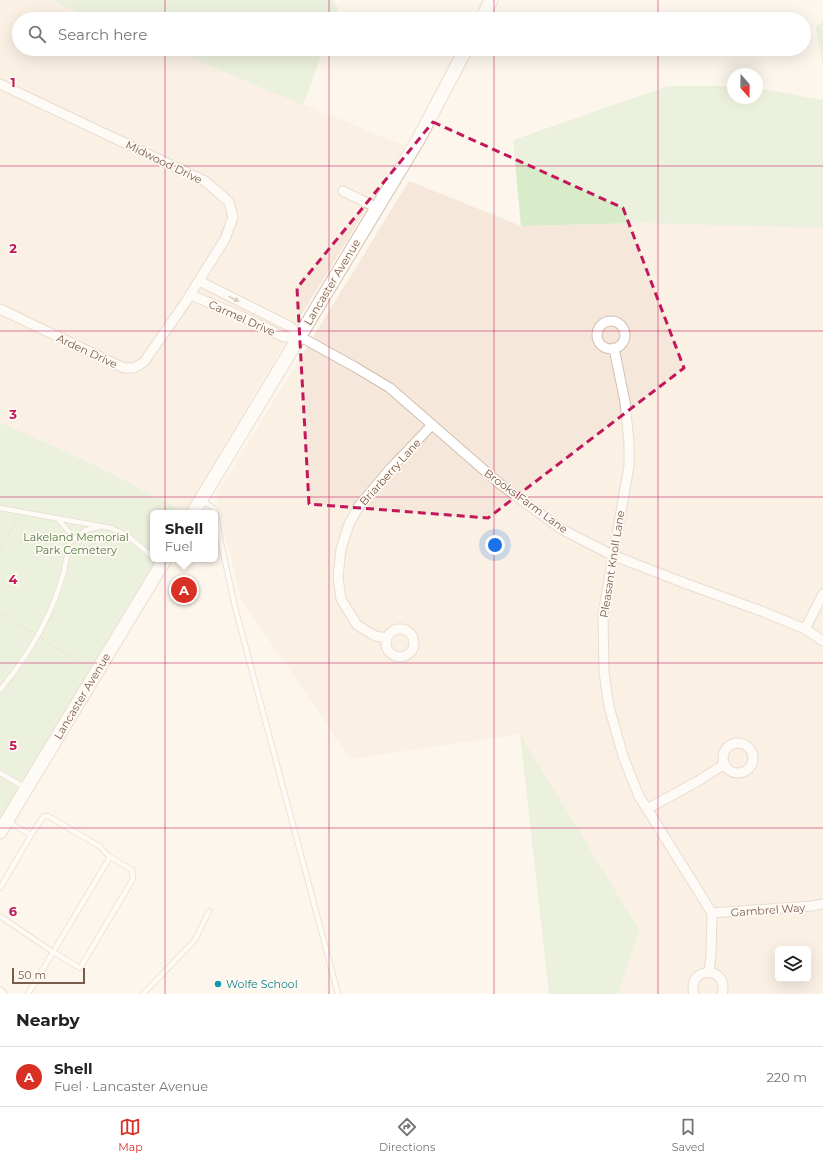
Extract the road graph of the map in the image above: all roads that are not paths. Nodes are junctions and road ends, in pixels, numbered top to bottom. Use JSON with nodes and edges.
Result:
{"nodes":[{"id":1,"x":491,"y":0,"type":"edge"},
{"id":2,"x":485,"y":12,"type":"edge"},
{"id":3,"x":462,"y":56,"type":"edge"},
{"id":4,"x":0,"y":84,"type":"edge"},
{"id":5,"x":343,"y":190,"type":"dead end"},
{"id":6,"x":377,"y":208,"type":"junction"},
{"id":7,"x":199,"y":281,"type":"junction"},
{"id":8,"x":190,"y":295,"type":"junction"},
{"id":9,"x":0,"y":309,"type":"edge"},
{"id":10,"x":299,"y":336,"type":"junction"},
{"id":11,"x":614,"y":348,"type":"dead end"},
{"id":12,"x":432,"y":425,"type":"junction"},
{"id":13,"x":202,"y":500,"type":"junction"},
{"id":14,"x":0,"y":508,"type":"edge"},
{"id":15,"x":195,"y":510,"type":"edge"},
{"id":16,"x":215,"y":510,"type":"edge"},
{"id":17,"x":57,"y":518,"type":"junction"},
{"id":18,"x":101,"y":526,"type":"junction"},
{"id":19,"x":218,"y":526,"type":"edge"},
{"id":20,"x":69,"y":543,"type":"junction"},
{"id":21,"x":150,"y":553,"type":"edge"},
{"id":22,"x":612,"y":555,"type":"junction"},
{"id":23,"x":158,"y":562,"type":"edge"},
{"id":24,"x":823,"y":594,"type":"edge"},
{"id":25,"x":805,"y":629,"type":"junction"},
{"id":26,"x":387,"y":638,"type":"dead end"},
{"id":27,"x":823,"y":640,"type":"edge"},
{"id":28,"x":0,"y":690,"type":"edge"},
{"id":29,"x":725,"y":764,"type":"dead end"},
{"id":30,"x":0,"y":773,"type":"edge"},
{"id":31,"x":27,"y":789,"type":"junction"},
{"id":32,"x":647,"y":809,"type":"junction"},
{"id":33,"x":3,"y":827,"type":"edge"},
{"id":34,"x":31,"y":835,"type":"junction"},
{"id":35,"x":110,"y":857,"type":"junction"},
{"id":36,"x":0,"y":888,"type":"edge"},
{"id":37,"x":823,"y":904,"type":"edge"},
{"id":38,"x":209,"y":911,"type":"dead end"},
{"id":39,"x":712,"y":913,"type":"junction"},
{"id":40,"x":0,"y":916,"type":"edge"},
{"id":41,"x":53,"y":952,"type":"junction"},
{"id":42,"x":709,"y":972,"type":"junction"},
{"id":43,"x":0,"y":992,"type":"edge"},
{"id":44,"x":2,"y":994,"type":"edge"},
{"id":45,"x":28,"y":994,"type":"edge"},
{"id":46,"x":143,"y":994,"type":"edge"},
{"id":47,"x":338,"y":994,"type":"edge"},
{"id":48,"x":694,"y":994,"type":"edge"},
{"id":49,"x":722,"y":994,"type":"edge"}],
"edges":[{"from":1,"to":2,"type":"main road"},
{"from":3,"to":6,"type":"main road","name":"Lancaster Avenue"},
{"from":4,"to":7,"type":"street","name":"Midwood Drive"},
{"from":5,"to":6,"type":"street"},
{"from":6,"to":10,"type":"main road","name":"Lancaster Avenue"},
{"from":7,"to":8,"type":"street","name":"Midwood Drive"},
{"from":7,"to":10,"type":"street","name":"Carmel Drive","one_way":true},
{"from":8,"to":9,"type":"street","name":"Arden Drive"},
{"from":8,"to":10,"type":"street","name":"Carmel Drive"},
{"from":10,"to":12,"type":"street","name":"Brooks Farm Lane"},
{"from":10,"to":13,"type":"main road","name":"Lancaster Avenue"},
{"from":11,"to":22,"type":"street","name":"Pleasant Knoll Lane"},
{"from":12,"to":22,"type":"street","name":"Brooks Farm Lane"},
{"from":12,"to":26,"type":"street","name":"Briarberry Lane"},
{"from":13,"to":15,"type":"main road","name":"Lancaster Avenue"},
{"from":13,"to":16,"type":"lane"},
{"from":14,"to":17,"type":"lane"},
{"from":17,"to":18,"type":"lane"},
{"from":17,"to":20,"type":"lane"},
{"from":18,"to":20,"type":"lane"},
{"from":18,"to":21,"type":"lane"},
{"from":19,"to":47,"type":"lane"},
{"from":20,"to":28,"type":"lane"},
{"from":22,"to":25,"type":"street","name":"Brooks Farm Lane"},
{"from":22,"to":32,"type":"street","name":"Pleasant Knoll Lane"},
{"from":23,"to":31,"type":"main road","name":"Lancaster Avenue"},
{"from":24,"to":25,"type":"street"},
{"from":25,"to":27,"type":"street","name":"Brooks Farm Lane"},
{"from":29,"to":32,"type":"street"},
{"from":30,"to":31,"type":"lane"},
{"from":31,"to":33,"type":"main road","name":"Lancaster Avenue"},
{"from":32,"to":39,"type":"street","name":"Pleasant Knoll Lane"},
{"from":33,"to":34,"type":"lane"},
{"from":34,"to":35,"type":"lane"},
{"from":34,"to":36,"type":"lane"},
{"from":35,"to":41,"type":"lane"},
{"from":35,"to":41,"type":"lane"},
{"from":37,"to":39,"type":"street","name":"Gambrel Way"},
{"from":38,"to":46,"type":"lane"},
{"from":39,"to":42,"type":"street"},
{"from":40,"to":41,"type":"lane"},
{"from":41,"to":45,"type":"lane"},
{"from":42,"to":48,"type":"street"},
{"from":42,"to":49,"type":"street"},
{"from":43,"to":44,"type":"street"}]}
